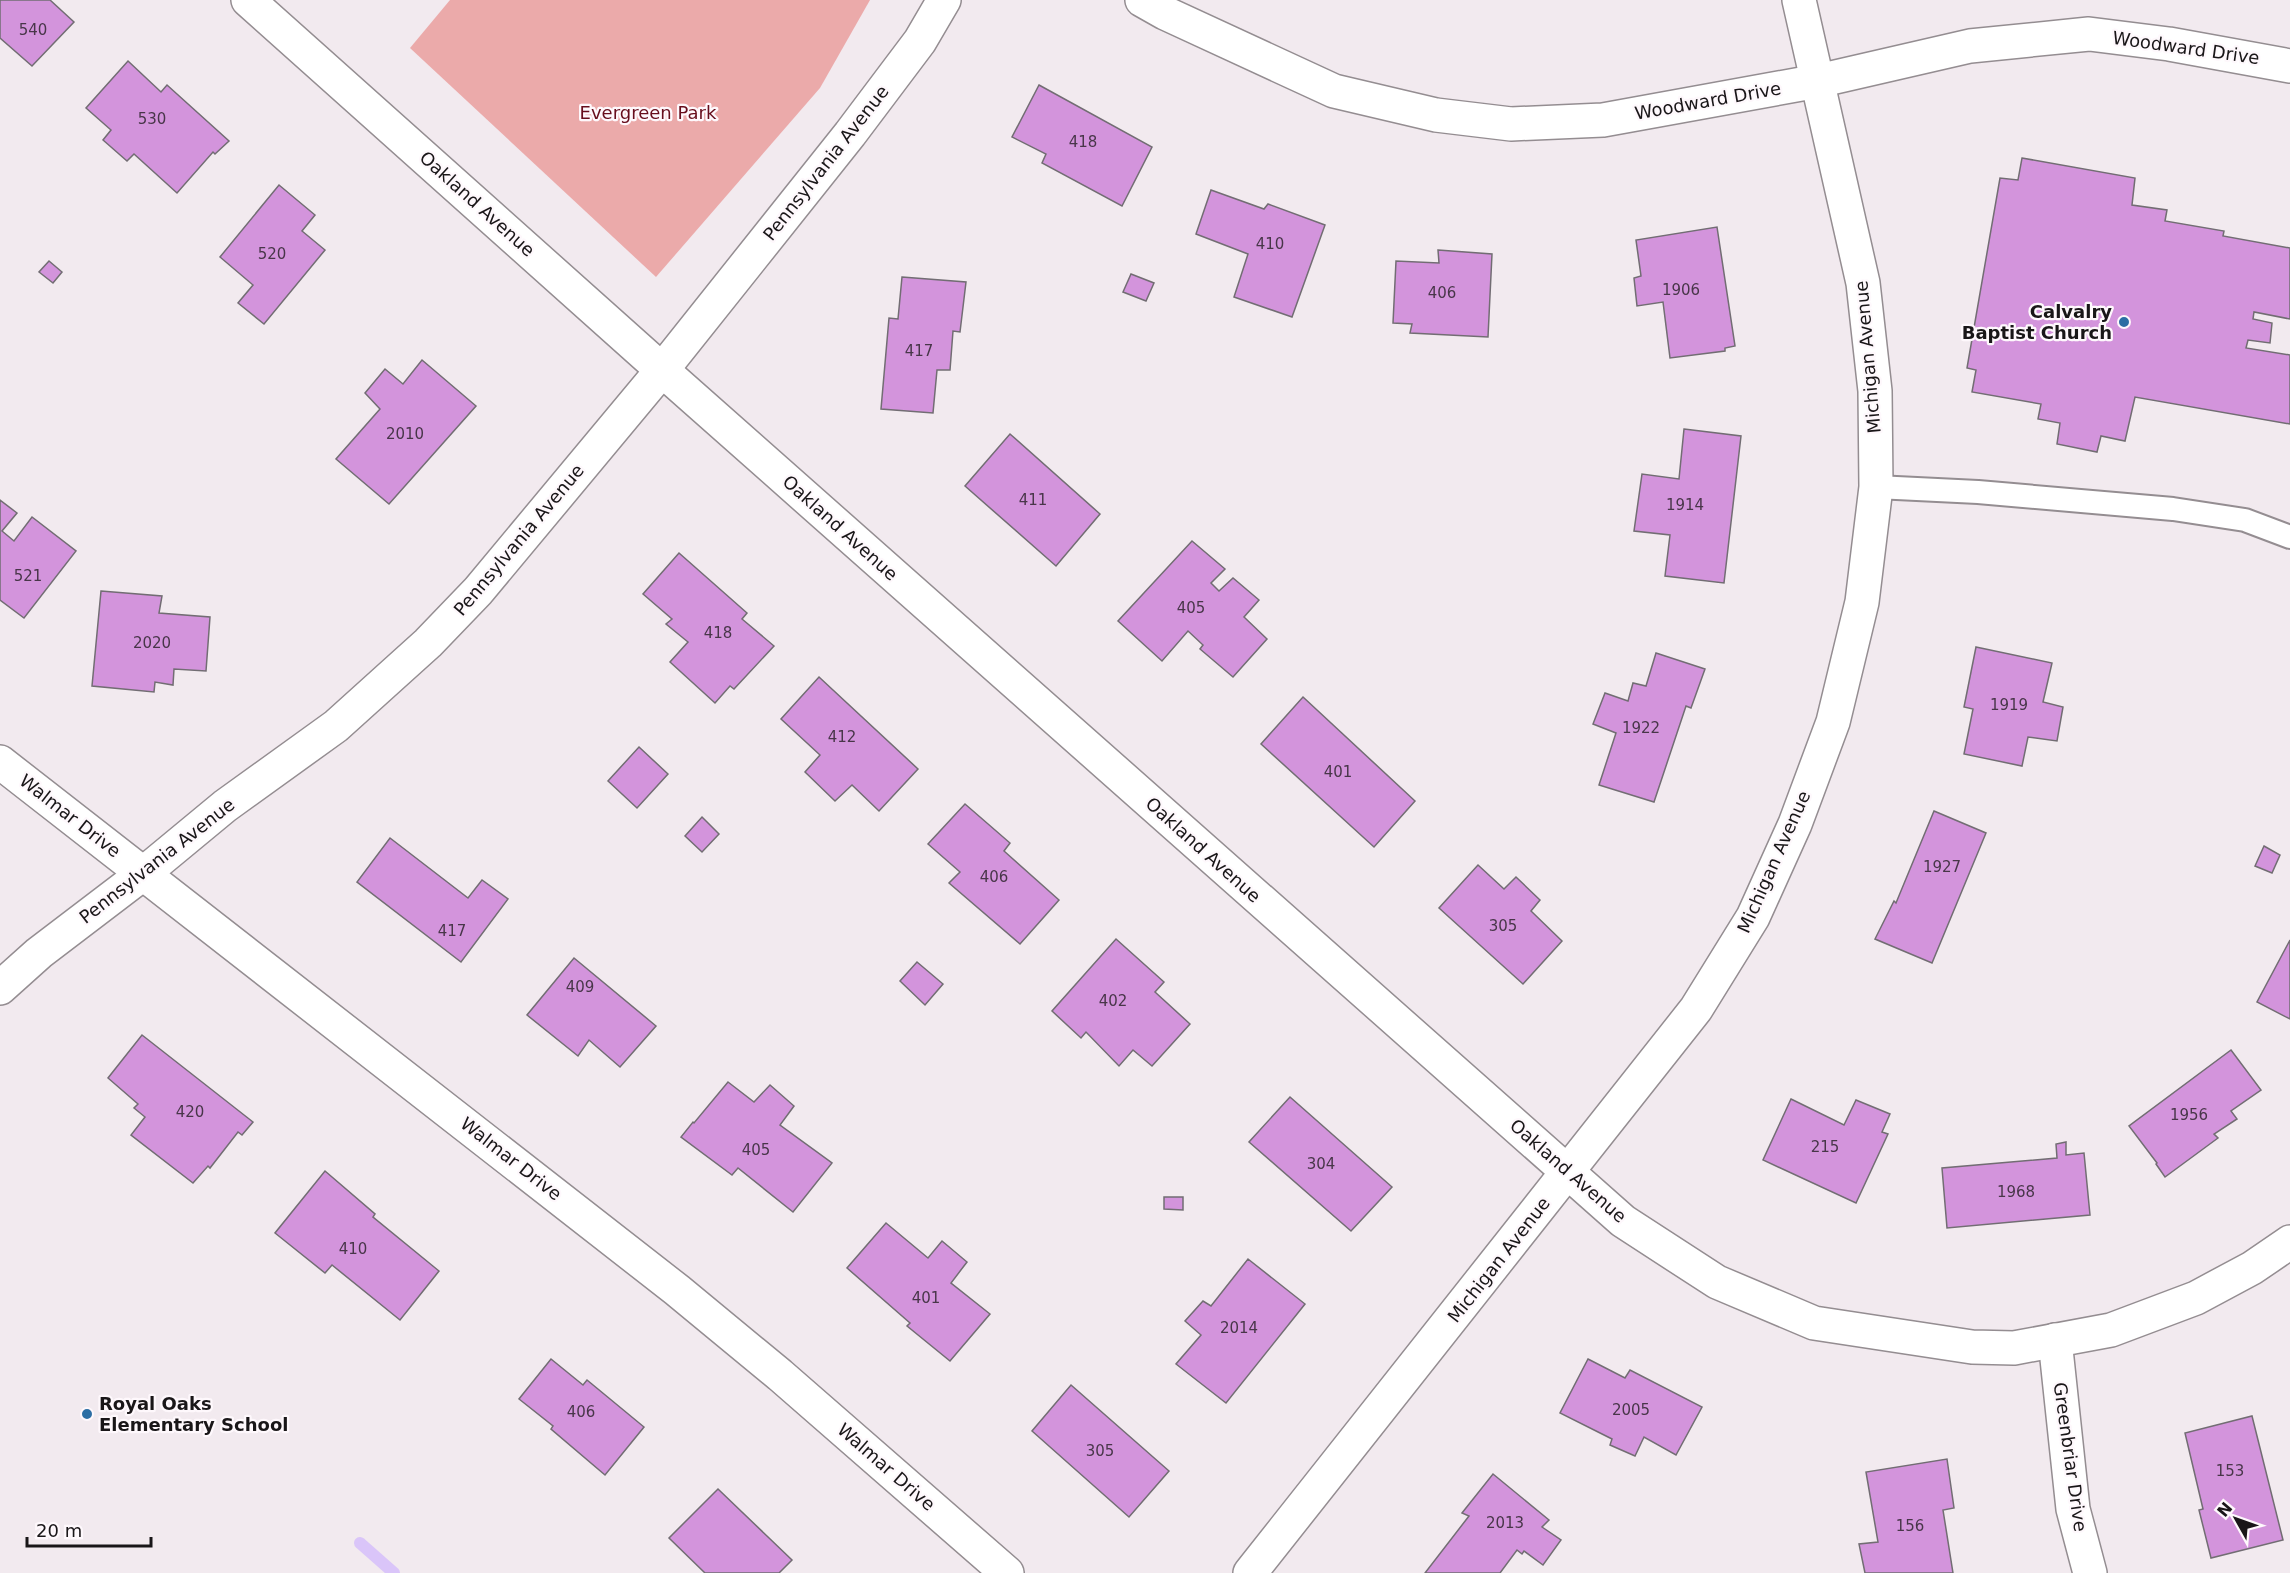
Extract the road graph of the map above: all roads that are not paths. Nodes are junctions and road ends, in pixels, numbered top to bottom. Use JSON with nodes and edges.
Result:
{"nodes":[{"id":1,"x":248,"y":0,"type":"edge"},
{"id":2,"x":944,"y":0,"type":"edge"},
{"id":3,"x":1142,"y":0,"type":"edge"},
{"id":4,"x":1799,"y":0,"type":"edge"},
{"id":5,"x":2290,"y":66,"type":"edge"},
{"id":6,"x":1818,"y":81,"type":"junction"},
{"id":7,"x":662,"y":370,"type":"junction"},
{"id":8,"x":1876,"y":487,"type":"junction"},
{"id":9,"x":2290,"y":537,"type":"edge"},
{"id":10,"x":0,"y":762,"type":"edge"},
{"id":11,"x":144,"y":873,"type":"junction"},
{"id":12,"x":0,"y":988,"type":"edge"},
{"id":13,"x":1568,"y":1173,"type":"junction"},
{"id":14,"x":2290,"y":1242,"type":"edge"},
{"id":15,"x":2055,"y":1340,"type":"junction"},
{"id":16,"x":1007,"y":1573,"type":"edge"},
{"id":17,"x":1250,"y":1573,"type":"edge"},
{"id":18,"x":2090,"y":1573,"type":"edge"}],
"edges":[{"from":1,"to":7,"type":"street","name":"Oakland Avenue"},
{"from":2,"to":7,"type":"street","name":"Pennsylvania Avenue"},
{"from":3,"to":6,"type":"street","name":"Woodward Drive"},
{"from":4,"to":6,"type":"street","name":"Michigan Avenue"},
{"from":5,"to":6,"type":"street","name":"Woodward Drive"},
{"from":6,"to":8,"type":"street","name":"Michigan Avenue"},
{"from":7,"to":11,"type":"street","name":"Pennsylvania Avenue"},
{"from":7,"to":13,"type":"street","name":"Oakland Avenue"},
{"from":8,"to":9,"type":"lane"},
{"from":8,"to":13,"type":"street","name":"Michigan Avenue"},
{"from":10,"to":11,"type":"street","name":"Walmar Drive"},
{"from":11,"to":12,"type":"street","name":"Pennsylvania Avenue"},
{"from":11,"to":16,"type":"street","name":"Walmar Drive"},
{"from":13,"to":15,"type":"street","name":"Oakland Avenue"},
{"from":13,"to":17,"type":"street","name":"Michigan Avenue"},
{"from":14,"to":15,"type":"street","name":"Oakland Avenue"},
{"from":15,"to":18,"type":"street","name":"Greenbriar Drive"}]}
